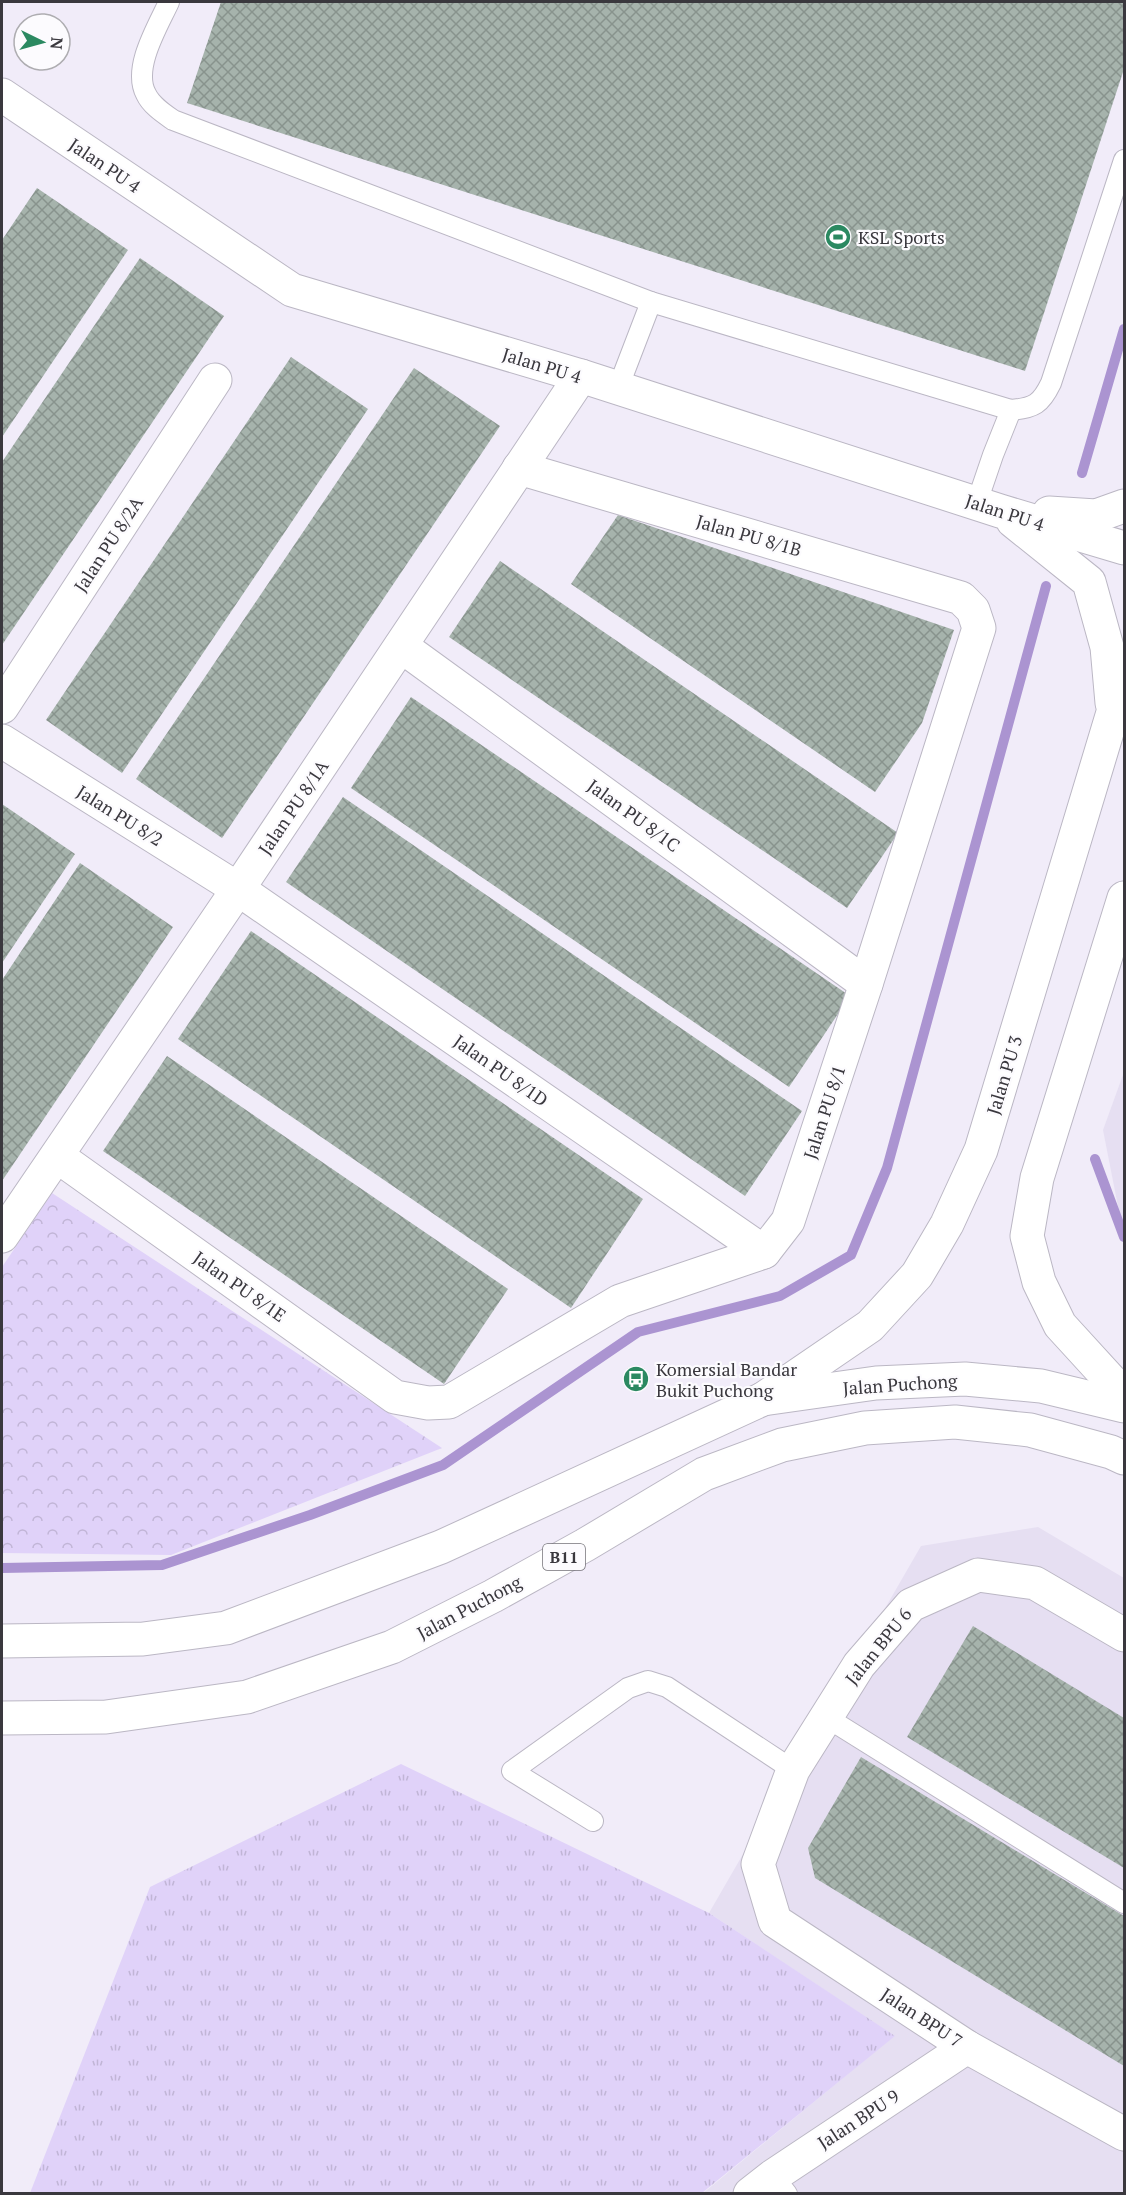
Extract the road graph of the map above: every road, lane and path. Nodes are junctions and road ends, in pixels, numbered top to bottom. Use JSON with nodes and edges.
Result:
{"nodes":[{"id":1,"x":169,"y":2,"type":"edge"},
{"id":2,"x":2,"y":95,"type":"edge"},
{"id":3,"x":1125,"y":160,"type":"edge"},
{"id":4,"x":651,"y":302,"type":"junction"},
{"id":5,"x":581,"y":376,"type":"junction"},
{"id":6,"x":215,"y":380,"type":"dead end"},
{"id":7,"x":618,"y":388,"type":"junction"},
{"id":8,"x":1011,"y":410,"type":"junction"},
{"id":9,"x":519,"y":468,"type":"junction"},
{"id":10,"x":1125,"y":506,"type":"edge"},
{"id":11,"x":988,"y":507,"type":"junction"},
{"id":12,"x":1125,"y":548,"type":"edge"},
{"id":13,"x":974,"y":610,"type":"joint"},
{"id":14,"x":401,"y":646,"type":"junction"},
{"id":15,"x":1125,"y":676,"type":"edge"},
{"id":16,"x":2,"y":707,"type":"edge"},
{"id":17,"x":1113,"y":713,"type":"junction"},
{"id":18,"x":2,"y":741,"type":"edge"},
{"id":19,"x":238,"y":889,"type":"junction"},
{"id":20,"x":1125,"y":898,"type":"edge"},
{"id":21,"x":866,"y":984,"type":"junction"},
{"id":22,"x":57,"y":1156,"type":"junction"},
{"id":23,"x":2,"y":1236,"type":"edge"},
{"id":24,"x":764,"y":1252,"type":"junction"},
{"id":25,"x":1125,"y":1395,"type":"edge"},
{"id":26,"x":763,"y":1399,"type":"junction"},
{"id":27,"x":1125,"y":1406,"type":"edge"},
{"id":28,"x":1125,"y":1458,"type":"edge"},
{"id":29,"x":1125,"y":1635,"type":"edge"},
{"id":30,"x":2,"y":1641,"type":"edge"},
{"id":31,"x":826,"y":1716,"type":"junction"},
{"id":32,"x":106,"y":1717,"type":"junction"},
{"id":33,"x":2,"y":1718,"type":"edge"},
{"id":34,"x":2,"y":1729,"type":"edge"},
{"id":35,"x":793,"y":1770,"type":"junction"},
{"id":36,"x":593,"y":1821,"type":"dead end"},
{"id":37,"x":758,"y":1864,"type":"joint"},
{"id":38,"x":1125,"y":1903,"type":"edge"},
{"id":39,"x":968,"y":2047,"type":"junction"},
{"id":40,"x":1125,"y":2134,"type":"edge"},
{"id":41,"x":770,"y":2188,"type":"edge"}],
"edges":[{"from":1,"to":4,"type":"lane"},
{"from":2,"to":5,"type":"street","name":"Jalan PU 4"},
{"from":3,"to":8,"type":"lane"},
{"from":4,"to":7,"type":"lane"},
{"from":4,"to":8,"type":"lane"},
{"from":5,"to":7,"type":"street","name":"Jalan PU 4"},
{"from":5,"to":9,"type":"street","name":"Jalan PU 8/1A"},
{"from":6,"to":16,"type":"street","name":"Jalan PU 8/2A"},
{"from":7,"to":11,"type":"street","name":"Jalan PU 4"},
{"from":8,"to":11,"type":"lane"},
{"from":9,"to":13,"type":"street","name":"Jalan PU 8/1B"},
{"from":9,"to":14,"type":"street","name":"Jalan PU 8/1A"},
{"from":10,"to":11,"type":"street"},
{"from":11,"to":12,"type":"street","name":"Jalan PU 4"},
{"from":11,"to":17,"type":"street"},
{"from":13,"to":21,"type":"street","name":"Jalan PU 8/1"},
{"from":14,"to":19,"type":"street","name":"Jalan PU 8/1A"},
{"from":14,"to":21,"type":"street","name":"Jalan PU 8/1C"},
{"from":15,"to":17,"type":"street","name":"Jalan PU 3"},
{"from":17,"to":26,"type":"street","name":"Jalan PU 3"},
{"from":18,"to":19,"type":"street","name":"Jalan PU 8/2"},
{"from":19,"to":22,"type":"street","name":"Jalan PU 8/1A"},
{"from":19,"to":24,"type":"street","name":"Jalan PU 8/1D"},
{"from":20,"to":25,"type":"street"},
{"from":21,"to":24,"type":"street","name":"Jalan PU 8/1"},
{"from":22,"to":23,"type":"street","name":"Jalan PU 8/1A"},
{"from":22,"to":24,"type":"street","name":"Jalan PU 8/1E"},
{"from":26,"to":27,"type":"street","name":"Jalan Puchong"},
{"from":26,"to":30,"type":"street","name":"Jalan Puchong"},
{"from":28,"to":32,"type":"street","name":"Jalan Puchong","number":"B11"},
{"from":29,"to":31,"type":"street","name":"Jalan BPU 6"},
{"from":31,"to":35,"type":"street","name":"Jalan BPU 6"},
{"from":31,"to":38,"type":"lane"},
{"from":32,"to":33,"type":"street","name":"Jalan Puchong","number":"B11"},
{"from":32,"to":34,"type":"street"},
{"from":35,"to":36,"type":"lane"},
{"from":35,"to":37,"type":"street","name":"Jalan BPU 6"},
{"from":37,"to":39,"type":"street","name":"Jalan BPU 7"},
{"from":39,"to":40,"type":"street","name":"Jalan BPU 7"},
{"from":39,"to":41,"type":"street","name":"Jalan BPU 9"}]}
